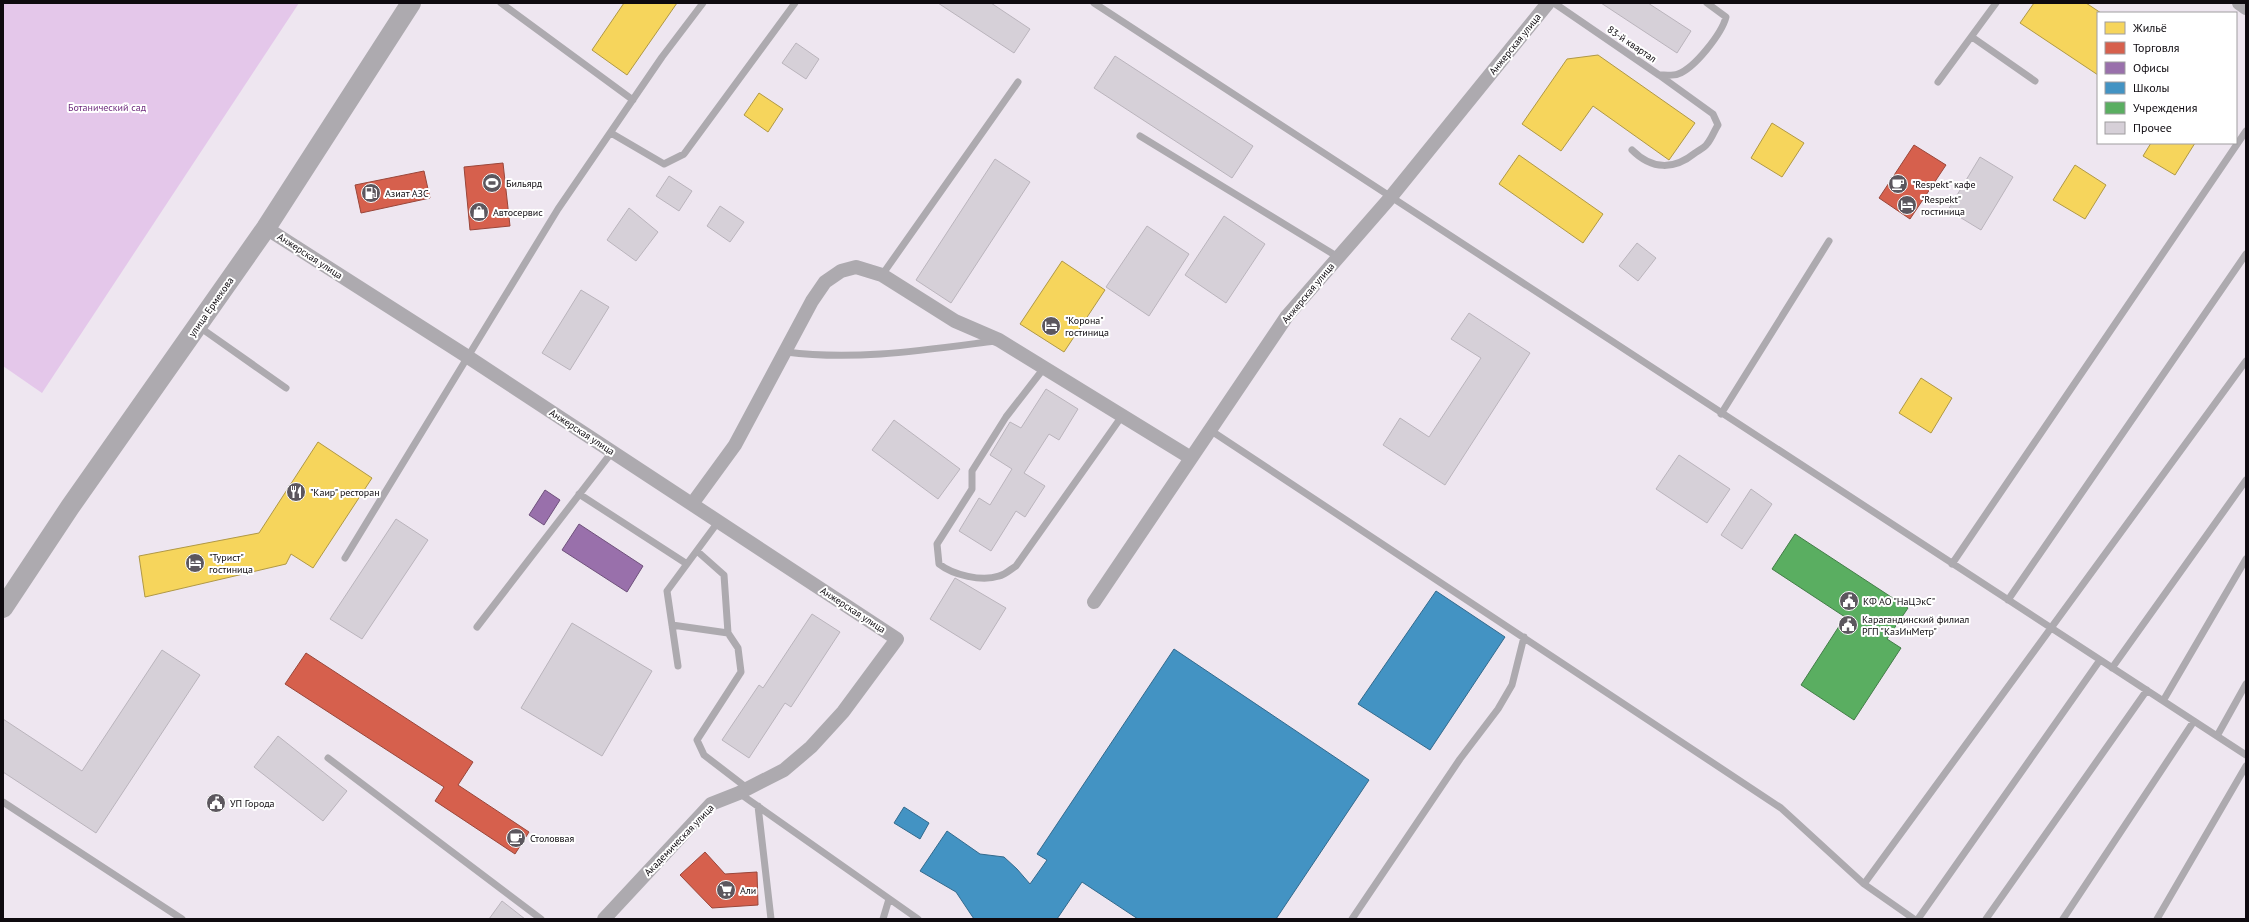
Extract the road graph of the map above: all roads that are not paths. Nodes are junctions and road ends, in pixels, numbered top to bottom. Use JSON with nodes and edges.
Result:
{"nodes":[{"id":1,"x":412,"y":3,"type":"edge"},
{"id":2,"x":501,"y":3,"type":"edge"},
{"id":3,"x":703,"y":3,"type":"edge"},
{"id":4,"x":795,"y":3,"type":"edge"},
{"id":5,"x":1094,"y":3,"type":"edge"},
{"id":6,"x":1548,"y":3,"type":"edge"},
{"id":7,"x":1554,"y":3,"type":"edge"},
{"id":8,"x":1707,"y":3,"type":"edge"},
{"id":9,"x":1996,"y":3,"type":"edge"},
{"id":10,"x":2239,"y":3,"type":"edge"},
{"id":11,"x":2246,"y":8,"type":"edge"},
{"id":12,"x":1972,"y":37,"type":"junction"},
{"id":13,"x":1659,"y":75,"type":"junction"},
{"id":14,"x":2035,"y":81,"type":"dead end"},
{"id":15,"x":1018,"y":82,"type":"dead end"},
{"id":16,"x":1938,"y":82,"type":"dead end"},
{"id":17,"x":633,"y":100,"type":"junction"},
{"id":18,"x":2246,"y":131,"type":"edge"},
{"id":19,"x":611,"y":133,"type":"junction"},
{"id":20,"x":1140,"y":136,"type":"dead end"},
{"id":21,"x":1632,"y":150,"type":"dead end"},
{"id":22,"x":1390,"y":198,"type":"junction"},
{"id":23,"x":266,"y":228,"type":"junction"},
{"id":24,"x":1829,"y":241,"type":"dead end"},
{"id":25,"x":2246,"y":254,"type":"edge"},
{"id":26,"x":1338,"y":257,"type":"junction"},
{"id":27,"x":882,"y":275,"type":"junction"},
{"id":28,"x":198,"y":326,"type":"junction"},
{"id":29,"x":999,"y":340,"type":"junction"},
{"id":30,"x":786,"y":352,"type":"junction"},
{"id":31,"x":468,"y":357,"type":"junction"},
{"id":32,"x":2246,"y":361,"type":"edge"},
{"id":33,"x":1044,"y":368,"type":"junction"},
{"id":34,"x":286,"y":388,"type":"dead end"},
{"id":35,"x":1721,"y":414,"type":"junction"},
{"id":36,"x":1122,"y":416,"type":"junction"},
{"id":37,"x":1210,"y":430,"type":"junction"},
{"id":38,"x":612,"y":452,"type":"junction"},
{"id":39,"x":1191,"y":458,"type":"junction"},
{"id":40,"x":2246,"y":480,"type":"edge"},
{"id":41,"x":579,"y":494,"type":"junction"},
{"id":42,"x":692,"y":504,"type":"junction"},
{"id":43,"x":718,"y":522,"type":"junction"},
{"id":44,"x":697,"y":551,"type":"junction"},
{"id":45,"x":345,"y":558,"type":"dead end"},
{"id":46,"x":2246,"y":559,"type":"edge"},
{"id":47,"x":687,"y":564,"type":"junction"},
{"id":48,"x":1952,"y":564,"type":"junction"},
{"id":49,"x":2008,"y":600,"type":"junction"},
{"id":50,"x":1094,"y":602,"type":"dead end"},
{"id":51,"x":3,"y":608,"type":"edge"},
{"id":52,"x":672,"y":625,"type":"junction"},
{"id":53,"x":477,"y":627,"type":"dead end"},
{"id":54,"x":2051,"y":628,"type":"junction"},
{"id":55,"x":728,"y":633,"type":"junction"},
{"id":56,"x":1524,"y":637,"type":"junction"},
{"id":57,"x":896,"y":639,"type":"joint"},
{"id":58,"x":2100,"y":660,"type":"junction"},
{"id":59,"x":678,"y":666,"type":"dead end"},
{"id":60,"x":2112,"y":668,"type":"junction"},
{"id":61,"x":2246,"y":684,"type":"edge"},
{"id":62,"x":2146,"y":690,"type":"junction"},
{"id":63,"x":2163,"y":701,"type":"junction"},
{"id":64,"x":2194,"y":720,"type":"junction"},
{"id":65,"x":2217,"y":736,"type":"junction"},
{"id":66,"x":2246,"y":755,"type":"edge"},
{"id":67,"x":328,"y":758,"type":"dead end"},
{"id":68,"x":2246,"y":766,"type":"edge"},
{"id":69,"x":743,"y":791,"type":"junction"},
{"id":70,"x":3,"y":802,"type":"edge"},
{"id":71,"x":758,"y":806,"type":"junction"},
{"id":72,"x":1864,"y":884,"type":"junction"},
{"id":73,"x":889,"y":899,"type":"junction"},
{"id":74,"x":182,"y":919,"type":"edge"},
{"id":75,"x":541,"y":919,"type":"edge"},
{"id":76,"x":604,"y":919,"type":"edge"},
{"id":77,"x":771,"y":919,"type":"edge"},
{"id":78,"x":883,"y":919,"type":"edge"},
{"id":79,"x":918,"y":919,"type":"edge"},
{"id":80,"x":1352,"y":919,"type":"edge"},
{"id":81,"x":1914,"y":919,"type":"edge"},
{"id":82,"x":1918,"y":919,"type":"edge"},
{"id":83,"x":1986,"y":919,"type":"edge"},
{"id":84,"x":2063,"y":919,"type":"edge"},
{"id":85,"x":2157,"y":919,"type":"edge"}],
"edges":[{"from":1,"to":23,"type":"main road","name":"улица Ермекова"},
{"from":2,"to":17,"type":"lane"},
{"from":3,"to":17,"type":"lane"},
{"from":4,"to":19,"type":"lane"},
{"from":5,"to":22,"type":"lane"},
{"from":6,"to":22,"type":"street","name":"Анжерская улица"},
{"from":7,"to":13,"type":"lane","name":"83-й квартал"},
{"from":8,"to":13,"type":"lane","name":"83-й квартал"},
{"from":9,"to":12,"type":"lane"},
{"from":10,"to":11,"type":"street"},
{"from":12,"to":14,"type":"lane"},
{"from":12,"to":16,"type":"lane"},
{"from":13,"to":21,"type":"lane"},
{"from":15,"to":27,"type":"lane"},
{"from":17,"to":19,"type":"lane"},
{"from":18,"to":48,"type":"lane"},
{"from":19,"to":31,"type":"lane"},
{"from":20,"to":26,"type":"lane"},
{"from":22,"to":26,"type":"street","name":"Анжерская улица"},
{"from":22,"to":35,"type":"lane"},
{"from":23,"to":28,"type":"main road","name":"улица Ермекова"},
{"from":23,"to":31,"type":"street","name":"Анжерская улица"},
{"from":24,"to":35,"type":"lane"},
{"from":25,"to":49,"type":"lane"},
{"from":26,"to":37,"type":"street","name":"Анжерская улица"},
{"from":27,"to":29,"type":"street"},
{"from":27,"to":30,"type":"street"},
{"from":28,"to":34,"type":"lane"},
{"from":28,"to":51,"type":"main road","name":"улица Ермекова"},
{"from":29,"to":30,"type":"lane"},
{"from":29,"to":33,"type":"street"},
{"from":30,"to":42,"type":"street"},
{"from":31,"to":38,"type":"street","name":"Анжерская улица"},
{"from":31,"to":45,"type":"lane"},
{"from":32,"to":54,"type":"lane"},
{"from":33,"to":36,"type":"street"},
{"from":33,"to":36,"type":"lane"},
{"from":35,"to":48,"type":"lane"},
{"from":36,"to":39,"type":"street"},
{"from":37,"to":39,"type":"street","name":"Анжерская улица"},
{"from":37,"to":56,"type":"lane"},
{"from":38,"to":41,"type":"lane"},
{"from":38,"to":42,"type":"street","name":"Анжерская улица"},
{"from":39,"to":50,"type":"street","name":"Анжерская улица"},
{"from":40,"to":60,"type":"lane"},
{"from":41,"to":47,"type":"lane"},
{"from":41,"to":53,"type":"lane"},
{"from":42,"to":43,"type":"street","name":"Анжерская улица"},
{"from":43,"to":44,"type":"lane"},
{"from":43,"to":57,"type":"street","name":"Анжерская улица"},
{"from":44,"to":47,"type":"lane"},
{"from":44,"to":55,"type":"lane"},
{"from":46,"to":63,"type":"lane"},
{"from":47,"to":52,"type":"lane"},
{"from":48,"to":49,"type":"lane"},
{"from":49,"to":54,"type":"lane"},
{"from":52,"to":55,"type":"lane"},
{"from":52,"to":59,"type":"lane"},
{"from":54,"to":58,"type":"lane"},
{"from":54,"to":72,"type":"lane"},
{"from":55,"to":69,"type":"lane"},
{"from":56,"to":72,"type":"lane"},
{"from":56,"to":80,"type":"lane"},
{"from":57,"to":69,"type":"street","name":"Академическая улица"},
{"from":58,"to":60,"type":"lane"},
{"from":58,"to":82,"type":"lane"},
{"from":60,"to":62,"type":"lane"},
{"from":61,"to":65,"type":"lane"},
{"from":62,"to":63,"type":"lane"},
{"from":62,"to":83,"type":"lane"},
{"from":63,"to":64,"type":"lane"},
{"from":64,"to":65,"type":"lane"},
{"from":64,"to":84,"type":"lane"},
{"from":65,"to":66,"type":"lane"},
{"from":67,"to":75,"type":"lane"},
{"from":68,"to":85,"type":"lane"},
{"from":69,"to":71,"type":"lane"},
{"from":69,"to":76,"type":"street","name":"Академическая улица"},
{"from":70,"to":74,"type":"lane"},
{"from":71,"to":73,"type":"lane"},
{"from":71,"to":77,"type":"lane"},
{"from":72,"to":81,"type":"lane"},
{"from":73,"to":78,"type":"lane"},
{"from":73,"to":79,"type":"lane"}]}
